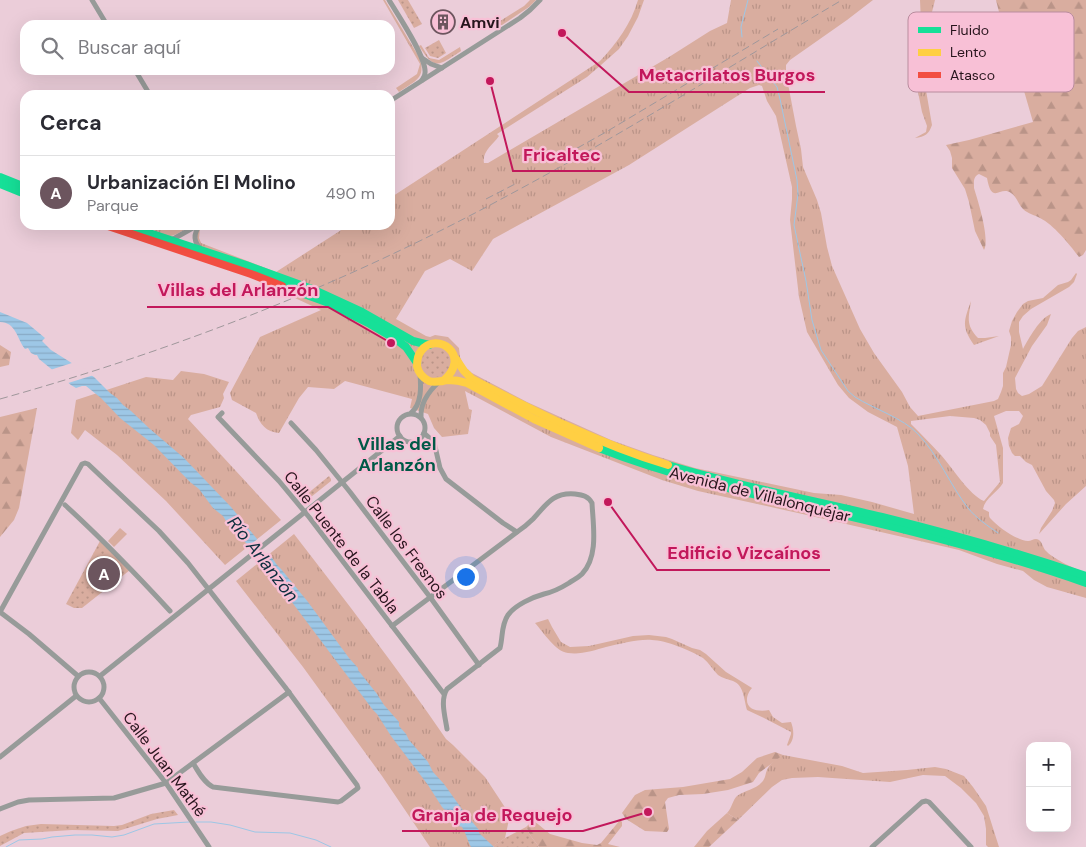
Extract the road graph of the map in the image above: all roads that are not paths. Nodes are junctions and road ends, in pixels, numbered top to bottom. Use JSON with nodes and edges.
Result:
{"nodes":[{"id":1,"x":92,"y":0,"type":"edge"},
{"id":2,"x":389,"y":0,"type":"edge"},
{"id":3,"x":540,"y":0,"type":"edge"},
{"id":4,"x":104,"y":20,"type":"edge"},
{"id":5,"x":422,"y":58,"type":"junction"},
{"id":6,"x":442,"y":68,"type":"junction"},
{"id":7,"x":138,"y":75,"type":"edge"},
{"id":8,"x":422,"y":80,"type":"junction"},
{"id":9,"x":147,"y":90,"type":"edge"},
{"id":10,"x":395,"y":98,"type":"edge"},
{"id":11,"x":0,"y":177,"type":"edge"},
{"id":12,"x":0,"y":184,"type":"edge"},
{"id":13,"x":20,"y":185,"type":"edge"},
{"id":14,"x":20,"y":192,"type":"edge"},
{"id":15,"x":120,"y":230,"type":"edge"},
{"id":16,"x":139,"y":230,"type":"edge"},
{"id":17,"x":190,"y":230,"type":"edge"},
{"id":18,"x":196,"y":230,"type":"edge"},
{"id":19,"x":168,"y":240,"type":"junction"},
{"id":20,"x":204,"y":252,"type":"junction"},
{"id":21,"x":429,"y":345,"type":"junction"},
{"id":22,"x":454,"y":356,"type":"junction"},
{"id":23,"x":417,"y":363,"type":"junction"},
{"id":24,"x":420,"y":373,"type":"junction"},
{"id":25,"x":441,"y":381,"type":"junction"},
{"id":26,"x":222,"y":413,"type":"dead end"},
{"id":27,"x":411,"y":414,"type":"junction"},
{"id":28,"x":421,"y":418,"type":"junction"},
{"id":29,"x":291,"y":426,"type":"dead end"},
{"id":30,"x":424,"y":433,"type":"junction"},
{"id":31,"x":400,"y":436,"type":"junction"},
{"id":32,"x":342,"y":482,"type":"junction"},
{"id":33,"x":65,"y":505,"type":"dead end"},
{"id":34,"x":305,"y":512,"type":"junction"},
{"id":35,"x":517,"y":532,"type":"junction"},
{"id":36,"x":1086,"y":576,"type":"edge"},
{"id":37,"x":1086,"y":583,"type":"edge"},
{"id":38,"x":209,"y":589,"type":"junction"},
{"id":39,"x":430,"y":597,"type":"junction"},
{"id":40,"x":170,"y":611,"type":"dead end"},
{"id":41,"x":0,"y":612,"type":"edge"},
{"id":42,"x":392,"y":626,"type":"junction"},
{"id":43,"x":479,"y":665,"type":"junction"},
{"id":44,"x":78,"y":676,"type":"junction"},
{"id":45,"x":100,"y":676,"type":"junction"},
{"id":46,"x":289,"y":692,"type":"junction"},
{"id":47,"x":444,"y":694,"type":"junction"},
{"id":48,"x":76,"y":696,"type":"junction"},
{"id":49,"x":99,"y":698,"type":"junction"},
{"id":50,"x":447,"y":729,"type":"dead end"},
{"id":51,"x":0,"y":757,"type":"edge"},
{"id":52,"x":193,"y":763,"type":"junction"},
{"id":53,"x":166,"y":783,"type":"junction"},
{"id":54,"x":0,"y":808,"type":"edge"},
{"id":55,"x":210,"y":847,"type":"edge"},
{"id":56,"x":872,"y":847,"type":"edge"},
{"id":57,"x":971,"y":847,"type":"edge"}],
"edges":[{"from":1,"to":4,"type":"street"},
{"from":2,"to":5,"type":"street"},
{"from":3,"to":6,"type":"street"},
{"from":5,"to":6,"type":"street"},
{"from":5,"to":8,"type":"street"},
{"from":6,"to":8,"type":"street"},
{"from":7,"to":9,"type":"street"},
{"from":8,"to":10,"type":"street"},
{"from":11,"to":13,"type":"street"},
{"from":12,"to":14,"type":"street"},
{"from":15,"to":23,"type":"street"},
{"from":16,"to":19,"type":"street"},
{"from":17,"to":19,"type":"street"},
{"from":18,"to":20,"type":"street"},
{"from":19,"to":20,"type":"street"},
{"from":20,"to":21,"type":"street"},
{"from":21,"to":22,"type":"street"},
{"from":21,"to":23,"type":"street"},
{"from":22,"to":25,"type":"street"},
{"from":22,"to":36,"type":"street","name":"Avenida de Villalonquéjar"},
{"from":23,"to":24,"type":"street"},
{"from":24,"to":25,"type":"street"},
{"from":24,"to":27,"type":"street"},
{"from":25,"to":28,"type":"street"},
{"from":25,"to":37,"type":"street","name":"Avenida de Villalonquéjar"},
{"from":26,"to":34,"type":"street","name":"Calle Puente de la Tabla"},
{"from":27,"to":28,"type":"street"},
{"from":27,"to":31,"type":"street"},
{"from":28,"to":30,"type":"street"},
{"from":29,"to":32,"type":"street","name":"Calle los Fresnos"},
{"from":30,"to":31,"type":"street"},
{"from":30,"to":35,"type":"street"},
{"from":31,"to":32,"type":"street"},
{"from":32,"to":34,"type":"street"},
{"from":32,"to":39,"type":"street","name":"Calle los Fresnos"},
{"from":33,"to":40,"type":"street"},
{"from":34,"to":38,"type":"street"},
{"from":34,"to":42,"type":"street","name":"Calle Puente de la Tabla"},
{"from":35,"to":39,"type":"street"},
{"from":35,"to":43,"type":"street"},
{"from":38,"to":41,"type":"street"},
{"from":38,"to":45,"type":"street"},
{"from":38,"to":46,"type":"street"},
{"from":39,"to":42,"type":"street"},
{"from":39,"to":43,"type":"street","name":"Calle los Fresnos"},
{"from":41,"to":44,"type":"street"},
{"from":42,"to":47,"type":"street","name":"Calle Puente de la Tabla"},
{"from":43,"to":47,"type":"street"},
{"from":44,"to":45,"type":"street"},
{"from":44,"to":48,"type":"street"},
{"from":45,"to":49,"type":"street"},
{"from":46,"to":52,"type":"street"},
{"from":46,"to":52,"type":"street"},
{"from":47,"to":50,"type":"street"},
{"from":48,"to":49,"type":"street"},
{"from":48,"to":51,"type":"street"},
{"from":49,"to":53,"type":"street","name":"Calle Juan Mathé"},
{"from":52,"to":53,"type":"street"},
{"from":53,"to":54,"type":"street"},
{"from":53,"to":55,"type":"street","name":"Calle Juan Mathé"},
{"from":56,"to":57,"type":"street"}]}
